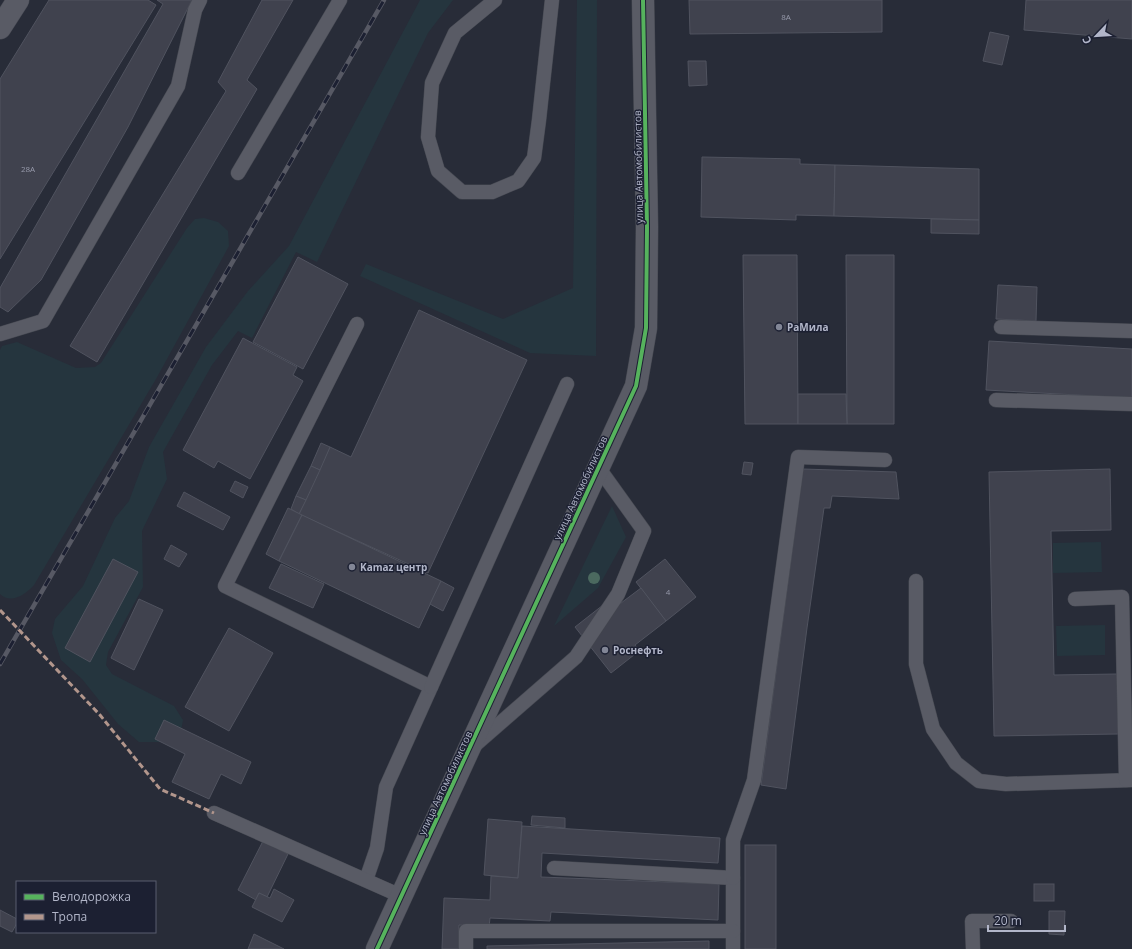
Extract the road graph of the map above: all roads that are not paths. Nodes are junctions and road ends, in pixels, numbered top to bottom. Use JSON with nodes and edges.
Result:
{"nodes":[{"id":1,"x":18,"y":0,"type":"edge"},
{"id":2,"x":200,"y":0,"type":"edge"},
{"id":3,"x":340,"y":0,"type":"edge"},
{"id":4,"x":495,"y":0,"type":"edge"},
{"id":5,"x":552,"y":0,"type":"edge"},
{"id":6,"x":643,"y":0,"type":"edge"},
{"id":7,"x":0,"y":28,"type":"edge"},
{"id":8,"x":238,"y":173,"type":"dead end"},
{"id":9,"x":357,"y":324,"type":"dead end"},
{"id":10,"x":1001,"y":327,"type":"dead end"},
{"id":11,"x":1132,"y":331,"type":"edge"},
{"id":12,"x":0,"y":334,"type":"edge"},
{"id":13,"x":567,"y":384,"type":"dead end"},
{"id":14,"x":996,"y":400,"type":"dead end"},
{"id":15,"x":1132,"y":404,"type":"edge"},
{"id":16,"x":885,"y":460,"type":"dead end"},
{"id":17,"x":598,"y":467,"type":"junction"},
{"id":18,"x":916,"y":580,"type":"dead end"},
{"id":19,"x":1075,"y":599,"type":"dead end"},
{"id":20,"x":431,"y":687,"type":"junction"},
{"id":21,"x":468,"y":750,"type":"junction"},
{"id":22,"x":1129,"y":780,"type":"edge"},
{"id":23,"x":214,"y":813,"type":"dead end"},
{"id":24,"x":554,"y":868,"type":"dead end"},
{"id":25,"x":733,"y":878,"type":"junction"},
{"id":26,"x":366,"y":880,"type":"junction"},
{"id":27,"x":401,"y":896,"type":"junction"},
{"id":28,"x":1011,"y":921,"type":"dead end"},
{"id":29,"x":733,"y":931,"type":"junction"},
{"id":30,"x":377,"y":949,"type":"edge"},
{"id":31,"x":466,"y":949,"type":"edge"},
{"id":32,"x":733,"y":949,"type":"edge"},
{"id":33,"x":973,"y":949,"type":"edge"}],
"edges":[{"from":1,"to":7,"type":"street"},
{"from":2,"to":12,"type":"lane"},
{"from":3,"to":8,"type":"lane"},
{"from":4,"to":5,"type":"lane"},
{"from":6,"to":17,"type":"street","name":"улица Автомобилистов"},
{"from":9,"to":20,"type":"lane"},
{"from":10,"to":11,"type":"lane"},
{"from":13,"to":20,"type":"lane"},
{"from":14,"to":15,"type":"lane"},
{"from":16,"to":25,"type":"lane"},
{"from":17,"to":21,"type":"street","name":"улица Автомобилистов"},
{"from":17,"to":21,"type":"lane"},
{"from":18,"to":22,"type":"lane"},
{"from":19,"to":22,"type":"lane"},
{"from":20,"to":26,"type":"lane"},
{"from":21,"to":27,"type":"street","name":"улица Автомобилистов"},
{"from":23,"to":26,"type":"lane"},
{"from":24,"to":25,"type":"lane"},
{"from":25,"to":29,"type":"lane"},
{"from":26,"to":27,"type":"lane"},
{"from":27,"to":30,"type":"street","name":"улица Автомобилистов"},
{"from":28,"to":33,"type":"lane"},
{"from":29,"to":31,"type":"lane"},
{"from":29,"to":32,"type":"lane"}]}
